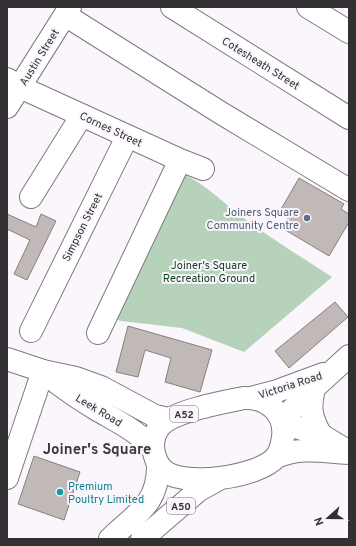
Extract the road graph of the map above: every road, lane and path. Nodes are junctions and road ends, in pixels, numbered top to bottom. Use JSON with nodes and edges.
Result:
{"nodes":[{"id":1,"x":172,"y":7,"type":"edge"},
{"id":2,"x":308,"y":7,"type":"edge"},
{"id":3,"x":62,"y":20,"type":"edge"},
{"id":4,"x":349,"y":32,"type":"edge"},
{"id":5,"x":14,"y":83,"type":"edge"},
{"id":6,"x":7,"y":107,"type":"edge"},
{"id":7,"x":82,"y":115,"type":"junction"},
{"id":8,"x":349,"y":118,"type":"edge"},
{"id":9,"x":127,"y":137,"type":"junction"},
{"id":10,"x":180,"y":160,"type":"junction"},
{"id":11,"x":204,"y":169,"type":"dead end"},
{"id":12,"x":349,"y":190,"type":"edge"},
{"id":13,"x":31,"y":197,"type":"dead end"},
{"id":14,"x":30,"y":319,"type":"dead end"},
{"id":15,"x":98,"y":333,"type":"dead end"},
{"id":16,"x":349,"y":356,"type":"edge"},
{"id":17,"x":7,"y":359,"type":"edge"},
{"id":18,"x":43,"y":372,"type":"junction"},
{"id":19,"x":330,"y":372,"type":"junction"},
{"id":20,"x":314,"y":389,"type":"junction"},
{"id":21,"x":251,"y":398,"type":"junction"},
{"id":22,"x":169,"y":419,"type":"junction"},
{"id":23,"x":283,"y":422,"type":"junction"},
{"id":24,"x":321,"y":434,"type":"junction"},
{"id":25,"x":349,"y":453,"type":"edge"},
{"id":26,"x":156,"y":457,"type":"junction"},
{"id":27,"x":276,"y":457,"type":"junction"},
{"id":28,"x":222,"y":477,"type":"junction"},
{"id":29,"x":7,"y":478,"type":"edge"},
{"id":30,"x":110,"y":539,"type":"edge"},
{"id":31,"x":142,"y":539,"type":"edge"}],
"edges":[{"from":1,"to":8,"type":"main road","name":"Cotesheath Street"},
{"from":2,"to":4,"type":"main road"},
{"from":3,"to":5,"type":"main road","name":"Austin Street"},
{"from":3,"to":12,"type":"main road"},
{"from":5,"to":6,"type":"main road","name":"Austin Street"},
{"from":5,"to":7,"type":"main road","name":"Cornes Street"},
{"from":7,"to":9,"type":"main road","name":"Cornes Street"},
{"from":7,"to":13,"type":"main road"},
{"from":9,"to":10,"type":"main road","name":"Cornes Street"},
{"from":9,"to":14,"type":"main road","name":"Simpson Street"},
{"from":10,"to":11,"type":"main road","name":"Cornes Street"},
{"from":10,"to":15,"type":"main road"},
{"from":16,"to":19,"type":"main road","name":"Victoria Road"},
{"from":17,"to":18,"type":"main road","name":"Leek Road","number":"A52"},
{"from":18,"to":22,"type":"main road","name":"Leek Road","number":"A52"},
{"from":18,"to":26,"type":"main road","name":"Leek Road","number":"A52"},
{"from":18,"to":29,"type":"main road"},
{"from":19,"to":20,"type":"main road","name":"Victoria Road"},
{"from":19,"to":21,"type":"main road","name":"Victoria Road"},
{"from":20,"to":23,"type":"main road","name":"Victoria Road"},
{"from":20,"to":24,"type":"main road"},
{"from":21,"to":22,"type":"main road","number":"A52"},
{"from":21,"to":23,"type":"main road"},
{"from":22,"to":26,"type":"main road","number":"A52"},
{"from":23,"to":24,"type":"main road","number":"A52"},
{"from":23,"to":27,"type":"main road"},
{"from":24,"to":25,"type":"main road","number":"A52"},
{"from":25,"to":27,"type":"main road","number":"A52"},
{"from":26,"to":28,"type":"main road","number":"A52"},
{"from":26,"to":30,"type":"main road","number":"A50"},
{"from":27,"to":28,"type":"main road","number":"A52"},
{"from":28,"to":31,"type":"main road","number":"A50"}]}
